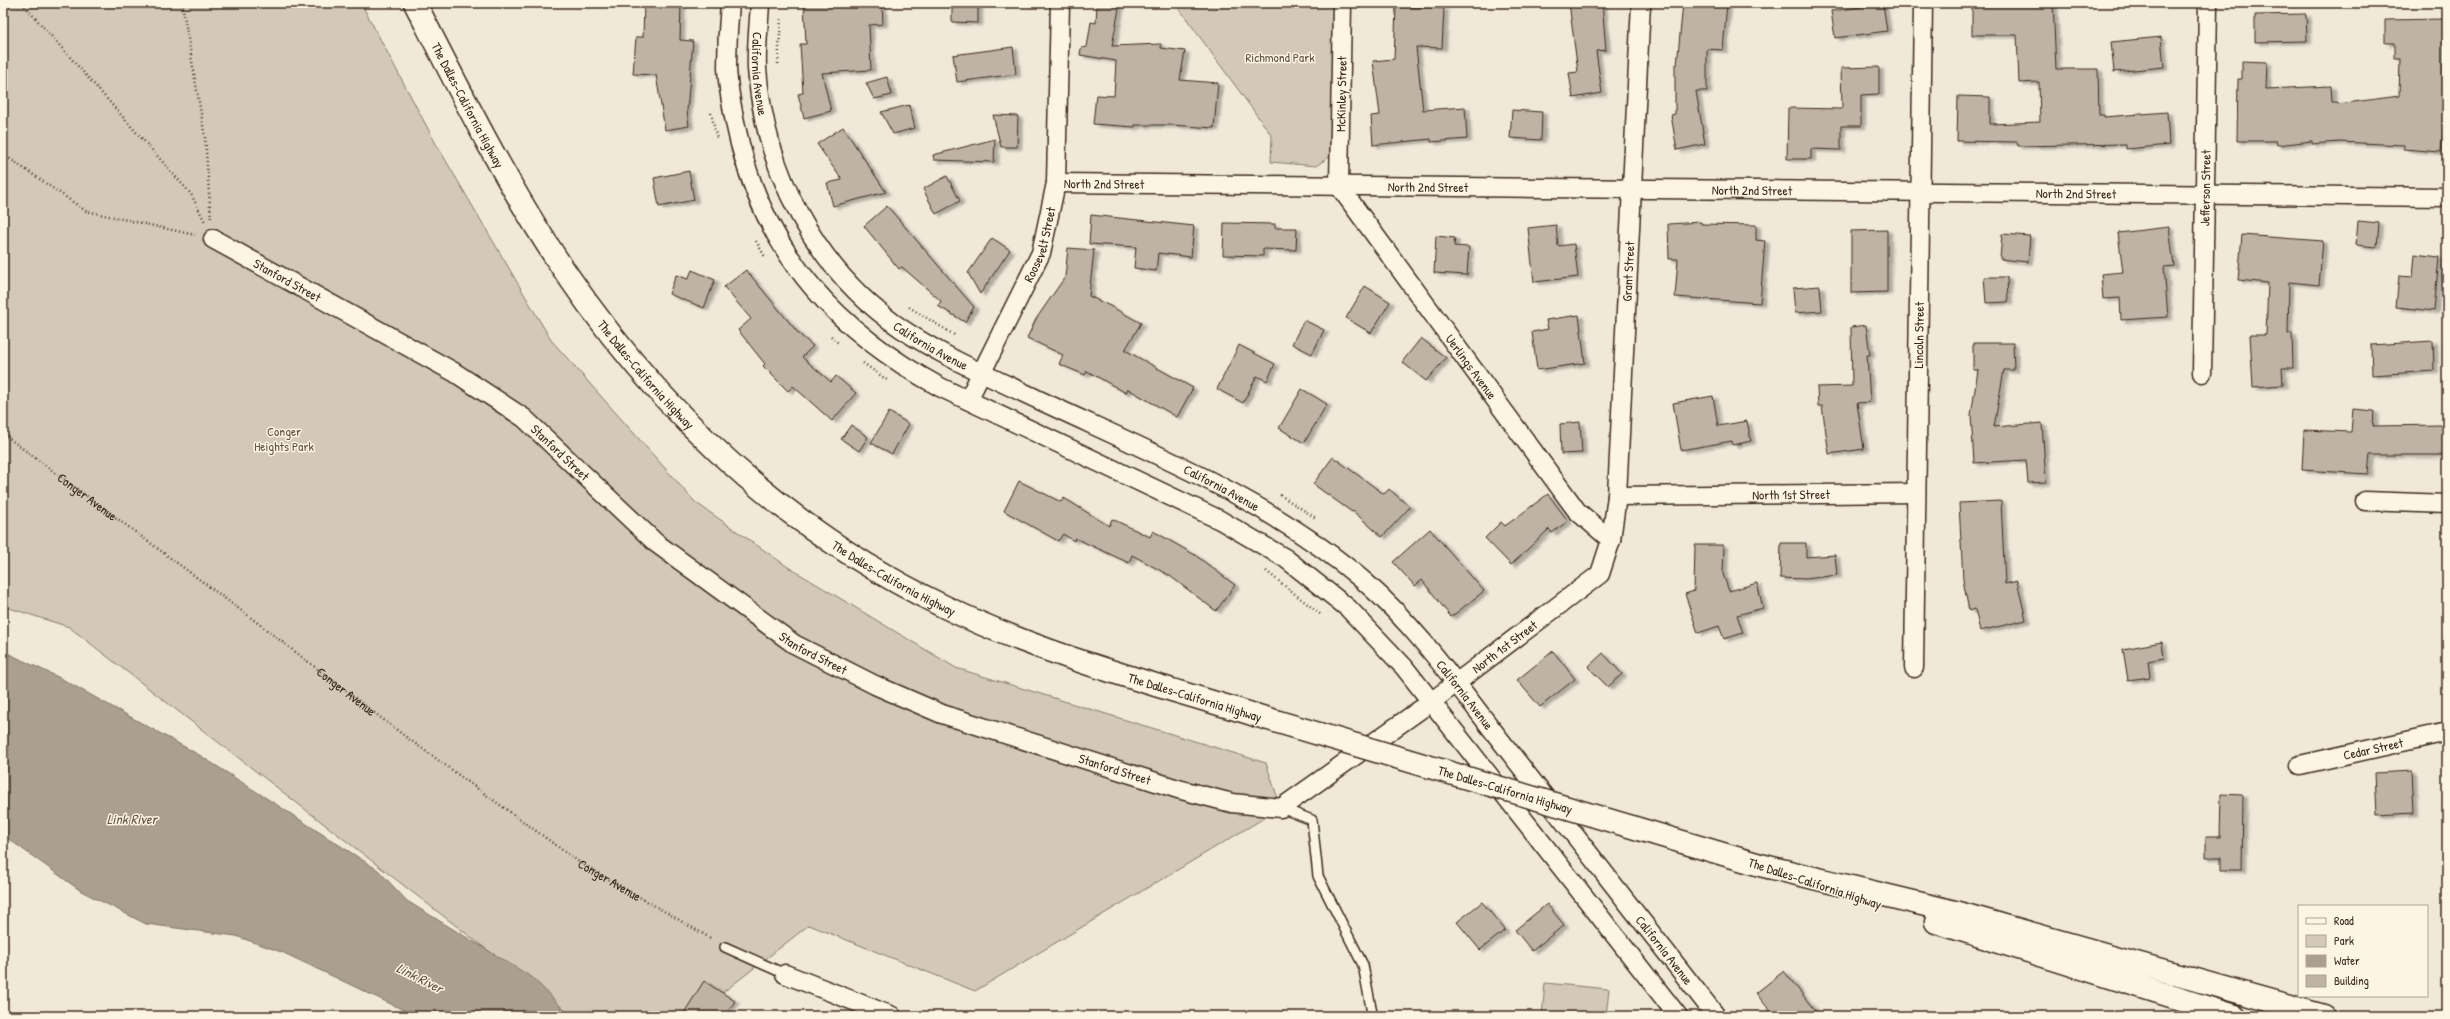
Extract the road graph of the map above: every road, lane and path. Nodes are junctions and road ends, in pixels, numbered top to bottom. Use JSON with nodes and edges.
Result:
{"nodes":[{"id":1,"x":22,"y":3,"type":"edge"},
{"id":2,"x":182,"y":3,"type":"edge"},
{"id":3,"x":415,"y":3,"type":"edge"},
{"id":4,"x":730,"y":3,"type":"edge"},
{"id":5,"x":760,"y":3,"type":"edge"},
{"id":6,"x":1060,"y":3,"type":"edge"},
{"id":7,"x":1342,"y":3,"type":"edge"},
{"id":8,"x":1641,"y":3,"type":"edge"},
{"id":9,"x":1923,"y":3,"type":"edge"},
{"id":10,"x":2208,"y":3,"type":"edge"},
{"id":11,"x":711,"y":111,"type":"dead end"},
{"id":12,"x":718,"y":142,"type":"dead end"},
{"id":13,"x":3,"y":154,"type":"edge"},
{"id":14,"x":1056,"y":183,"type":"junction"},
{"id":15,"x":1339,"y":186,"type":"junction"},
{"id":16,"x":1632,"y":189,"type":"junction"},
{"id":17,"x":1920,"y":191,"type":"junction"},
{"id":18,"x":2205,"y":194,"type":"junction"},
{"id":19,"x":2447,"y":197,"type":"edge"},
{"id":20,"x":753,"y":235,"type":"dead end"},
{"id":21,"x":213,"y":239,"type":"junction"},
{"id":22,"x":768,"y":262,"type":"dead end"},
{"id":23,"x":828,"y":334,"type":"dead end"},
{"id":24,"x":845,"y":348,"type":"dead end"},
{"id":25,"x":862,"y":362,"type":"dead end"},
{"id":26,"x":981,"y":373,"type":"junction"},
{"id":27,"x":2202,"y":373,"type":"dead end"},
{"id":28,"x":893,"y":383,"type":"dead end"},
{"id":29,"x":968,"y":400,"type":"junction"},
{"id":30,"x":3,"y":434,"type":"edge"},
{"id":31,"x":1916,"y":494,"type":"junction"},
{"id":32,"x":1618,"y":496,"type":"junction"},
{"id":33,"x":2365,"y":501,"type":"dead end"},
{"id":34,"x":2447,"y":504,"type":"edge"},
{"id":35,"x":1611,"y":540,"type":"junction"},
{"id":36,"x":1260,"y":567,"type":"dead end"},
{"id":37,"x":1326,"y":618,"type":"dead end"},
{"id":38,"x":1914,"y":668,"type":"dead end"},
{"id":39,"x":1456,"y":683,"type":"junction"},
{"id":40,"x":1431,"y":702,"type":"junction"},
{"id":41,"x":2447,"y":732,"type":"edge"},
{"id":42,"x":2300,"y":765,"type":"dead end"},
{"id":43,"x":1282,"y":808,"type":"junction"},
{"id":44,"x":1760,"y":865,"type":"junction"},
{"id":45,"x":700,"y":932,"type":"dead end"},
{"id":46,"x":725,"y":947,"type":"dead end"},
{"id":47,"x":785,"y":974,"type":"joint"},
{"id":48,"x":1372,"y":1013,"type":"dead end"},
{"id":49,"x":892,"y":1016,"type":"edge"},
{"id":50,"x":1678,"y":1016,"type":"edge"},
{"id":51,"x":1716,"y":1016,"type":"edge"},
{"id":52,"x":2234,"y":1016,"type":"edge"},
{"id":53,"x":2324,"y":1016,"type":"edge"}],
"edges":[{"from":1,"to":21,"type":"path"},
{"from":2,"to":21,"type":"path"},
{"from":3,"to":44,"type":"highway","name":"The Dalles-California Highway","bridge":true},
{"from":4,"to":29,"type":"street"},
{"from":5,"to":26,"type":"street","name":"California Avenue"},
{"from":6,"to":14,"type":"street","name":"Roosevelt Street"},
{"from":7,"to":15,"type":"street","name":"McKinley Street"},
{"from":8,"to":16,"type":"street","name":"Grant Street"},
{"from":9,"to":17,"type":"street","name":"Lincoln Street"},
{"from":10,"to":18,"type":"street","name":"Jefferson Street"},
{"from":11,"to":12,"type":"path"},
{"from":13,"to":21,"type":"path"},
{"from":14,"to":15,"type":"street","name":"North 2nd Street"},
{"from":14,"to":26,"type":"street","name":"Roosevelt Street"},
{"from":15,"to":16,"type":"street","name":"North 2nd Street"},
{"from":15,"to":35,"type":"street","name":"Uerlings Avenue"},
{"from":16,"to":17,"type":"street","name":"North 2nd Street"},
{"from":16,"to":32,"type":"street","name":"Grant Street"},
{"from":17,"to":18,"type":"street","name":"North 2nd Street"},
{"from":17,"to":31,"type":"street","name":"Lincoln Street"},
{"from":18,"to":19,"type":"street","name":"North 2nd Street"},
{"from":18,"to":27,"type":"street","name":"Jefferson Street"},
{"from":20,"to":22,"type":"path"},
{"from":21,"to":43,"type":"street","name":"Stanford Street"},
{"from":23,"to":24,"type":"path"},
{"from":25,"to":28,"type":"path"},
{"from":26,"to":29,"type":"street","name":"Roosevelt Street"},
{"from":26,"to":39,"type":"street","name":"California Avenue"},
{"from":29,"to":40,"type":"street"},
{"from":30,"to":45,"type":"path","name":"Conger Avenue"},
{"from":31,"to":32,"type":"street","name":"North 1st Street"},
{"from":31,"to":38,"type":"street","name":"Lincoln Street"},
{"from":32,"to":35,"type":"street","name":"Grant Street"},
{"from":33,"to":34,"type":"street"},
{"from":35,"to":39,"type":"street","name":"North 1st Street"},
{"from":36,"to":37,"type":"path"},
{"from":39,"to":40,"type":"street","name":"North 1st Street"},
{"from":39,"to":51,"type":"street","name":"California Avenue"},
{"from":40,"to":43,"type":"street","name":"North 1st Street"},
{"from":40,"to":50,"type":"street"},
{"from":41,"to":42,"type":"street","name":"Cedar Street"},
{"from":43,"to":48,"type":"lane","name":"Stanford Street"},
{"from":44,"to":52,"type":"highway","name":"The Dalles-California Highway"},
{"from":44,"to":53,"type":"highway"},
{"from":46,"to":47,"type":"lane"},
{"from":47,"to":49,"type":"street"}]}
